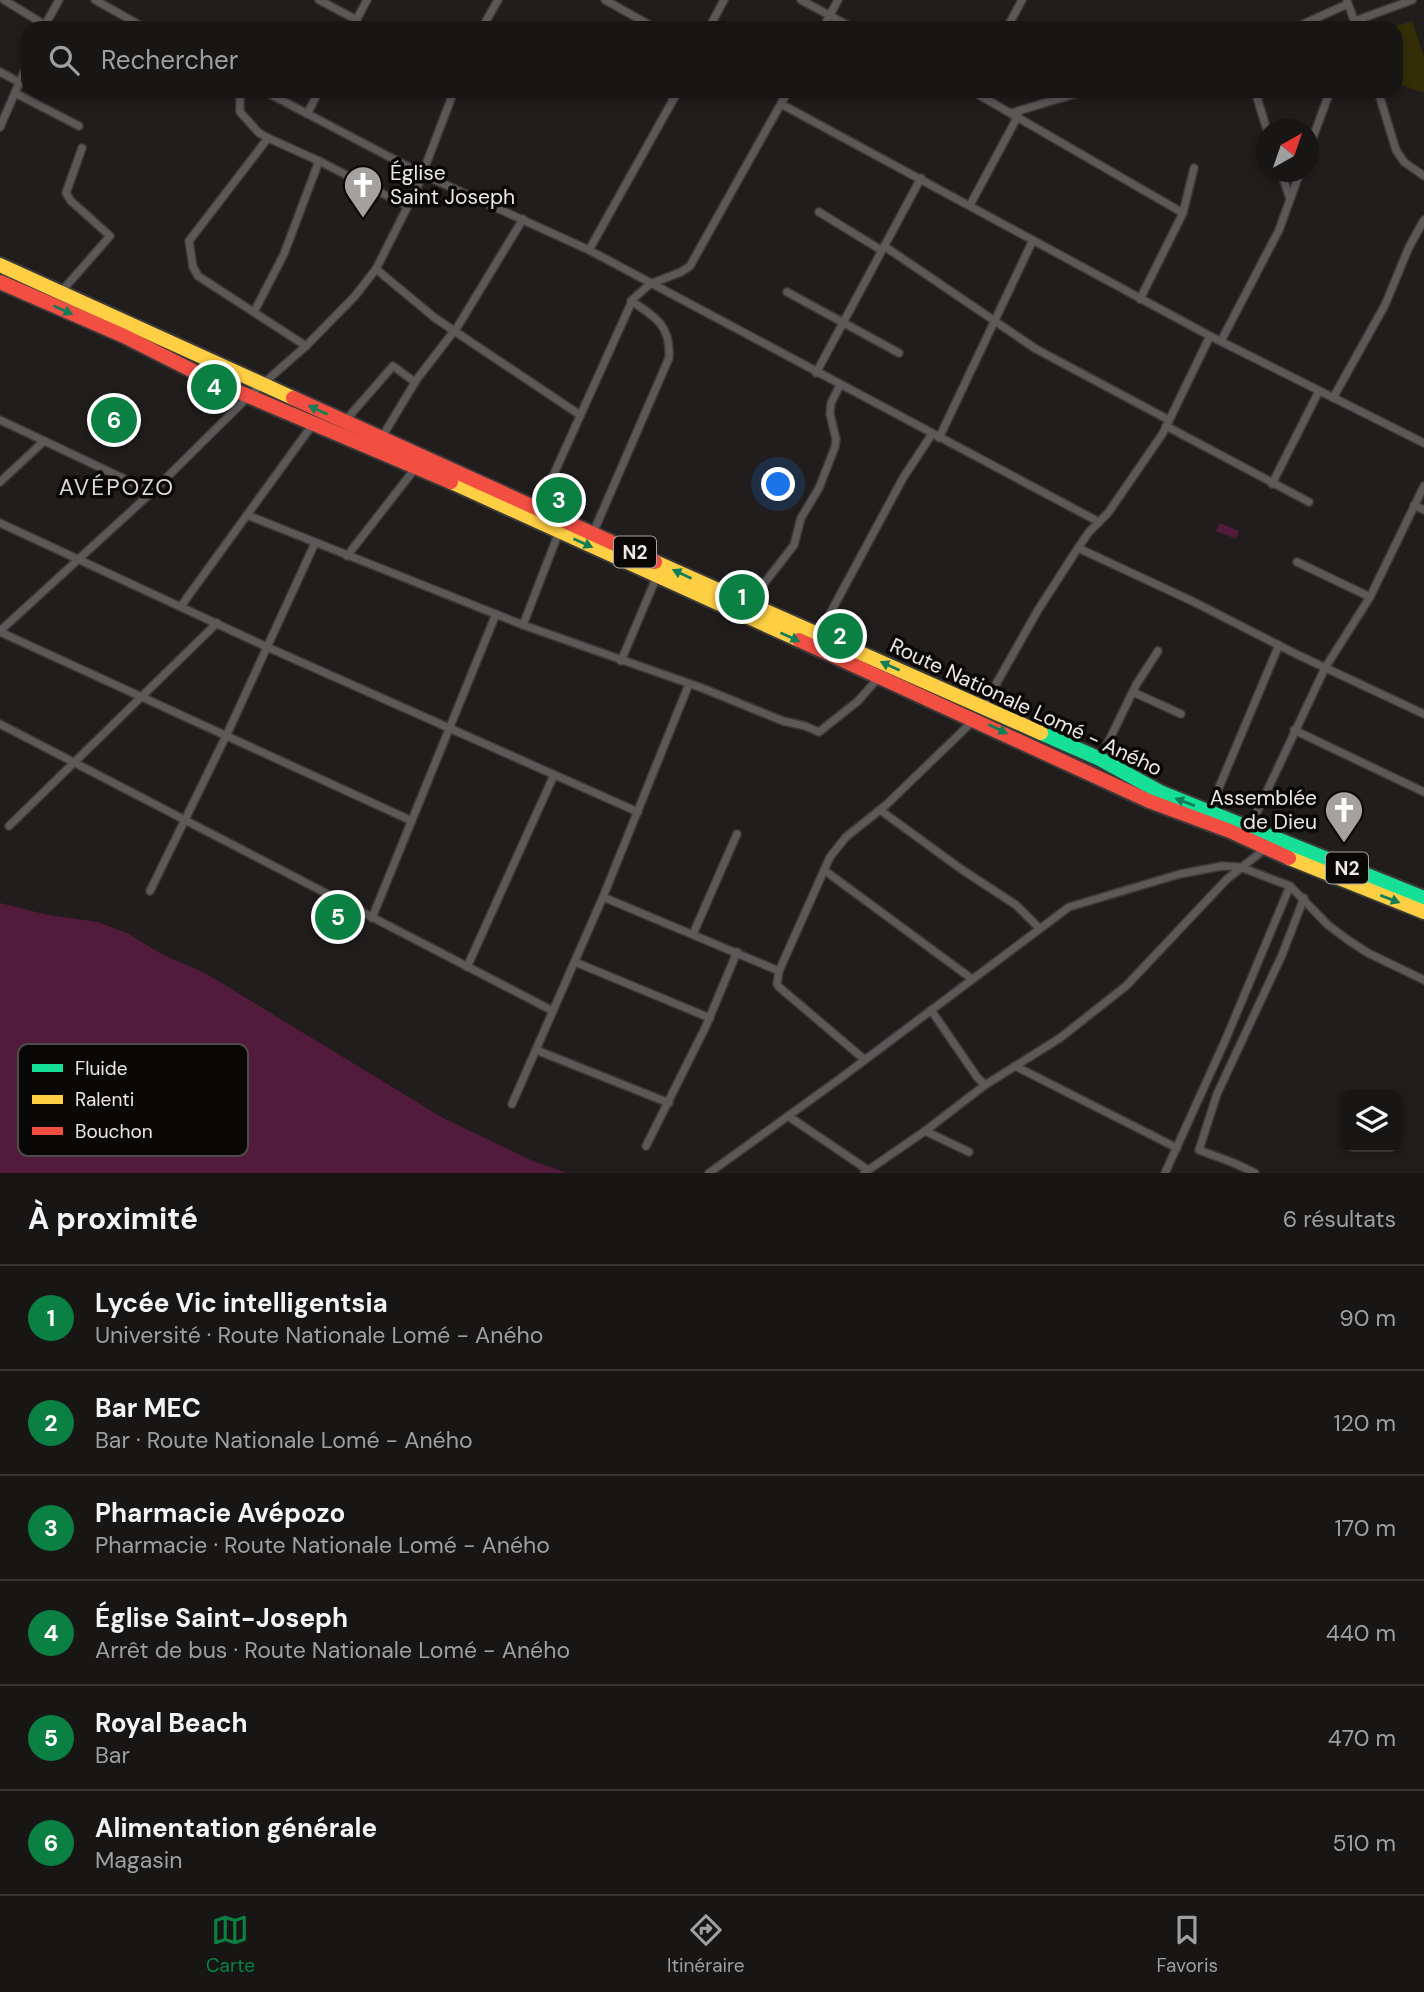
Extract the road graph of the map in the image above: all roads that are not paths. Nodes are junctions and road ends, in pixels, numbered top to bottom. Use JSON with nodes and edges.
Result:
{"nodes":[{"id":1,"x":4,"y":0,"type":"edge"},
{"id":2,"x":59,"y":0,"type":"edge"},
{"id":3,"x":95,"y":0,"type":"edge"},
{"id":4,"x":320,"y":0,"type":"edge"},
{"id":5,"x":367,"y":0,"type":"edge"},
{"id":6,"x":498,"y":0,"type":"edge"},
{"id":7,"x":605,"y":0,"type":"edge"},
{"id":8,"x":724,"y":0,"type":"edge"},
{"id":9,"x":801,"y":0,"type":"edge"},
{"id":10,"x":838,"y":0,"type":"edge"},
{"id":11,"x":1022,"y":0,"type":"edge"},
{"id":12,"x":1412,"y":0,"type":"edge"},
{"id":13,"x":1348,"y":2,"type":"edge"},
{"id":14,"x":830,"y":16,"type":"junction"},
{"id":15,"x":357,"y":20,"type":"joint"},
{"id":16,"x":36,"y":21,"type":"edge"},
{"id":17,"x":48,"y":21,"type":"edge"},
{"id":18,"x":132,"y":21,"type":"edge"},
{"id":19,"x":486,"y":21,"type":"edge"},
{"id":20,"x":642,"y":21,"type":"edge"},
{"id":21,"x":713,"y":21,"type":"edge"},
{"id":22,"x":827,"y":21,"type":"edge"},
{"id":23,"x":840,"y":21,"type":"edge"},
{"id":24,"x":1011,"y":21,"type":"edge"},
{"id":25,"x":1309,"y":21,"type":"edge"},
{"id":26,"x":1355,"y":21,"type":"edge"},
{"id":27,"x":1363,"y":21,"type":"edge"},
{"id":28,"x":0,"y":72,"type":"edge"},
{"id":29,"x":21,"y":78,"type":"edge"},
{"id":30,"x":19,"y":82,"type":"junction"},
{"id":31,"x":15,"y":93,"type":"junction"},
{"id":32,"x":21,"y":96,"type":"edge"},
{"id":33,"x":25,"y":98,"type":"edge"},
{"id":34,"x":240,"y":98,"type":"edge"},
{"id":35,"x":277,"y":98,"type":"edge"},
{"id":36,"x":315,"y":98,"type":"edge"},
{"id":37,"x":451,"y":98,"type":"edge"},
{"id":38,"x":674,"y":98,"type":"edge"},
{"id":39,"x":784,"y":98,"type":"edge"},
{"id":40,"x":984,"y":98,"type":"edge"},
{"id":41,"x":1065,"y":98,"type":"edge"},
{"id":42,"x":1257,"y":98,"type":"edge"},
{"id":43,"x":1327,"y":98,"type":"edge"},
{"id":44,"x":1380,"y":98,"type":"edge"},
{"id":45,"x":781,"y":104,"type":"junction"},
{"id":46,"x":307,"y":114,"type":"junction"},
{"id":47,"x":1014,"y":115,"type":"junction"},
{"id":48,"x":1264,"y":119,"type":"edge"},
{"id":49,"x":1319,"y":121,"type":"edge"},
{"id":50,"x":79,"y":126,"type":"dead end"},
{"id":51,"x":0,"y":127,"type":"edge"},
{"id":52,"x":268,"y":138,"type":"junction"},
{"id":53,"x":82,"y":148,"type":"dead end"},
{"id":54,"x":319,"y":161,"type":"junction"},
{"id":55,"x":1194,"y":168,"type":"dead end"},
{"id":56,"x":422,"y":174,"type":"junction"},
{"id":57,"x":1424,"y":176,"type":"edge"},
{"id":58,"x":921,"y":178,"type":"junction"},
{"id":59,"x":1284,"y":182,"type":"edge"},
{"id":60,"x":1295,"y":182,"type":"edge"},
{"id":61,"x":1289,"y":196,"type":"junction"},
{"id":62,"x":970,"y":205,"type":"junction"},
{"id":63,"x":407,"y":206,"type":"junction"},
{"id":64,"x":819,"y":212,"type":"dead end"},
{"id":65,"x":1183,"y":213,"type":"junction"},
{"id":66,"x":523,"y":219,"type":"junction"},
{"id":67,"x":1424,"y":220,"type":"edge"},
{"id":68,"x":1033,"y":240,"type":"junction"},
{"id":69,"x":883,"y":248,"type":"junction"},
{"id":70,"x":589,"y":250,"type":"junction"},
{"id":71,"x":0,"y":265,"type":"edge"},
{"id":72,"x":376,"y":269,"type":"junction"},
{"id":73,"x":0,"y":282,"type":"edge"},
{"id":74,"x":650,"y":284,"type":"junction"},
{"id":75,"x":787,"y":292,"type":"dead end"},
{"id":76,"x":61,"y":293,"type":"junction"},
{"id":77,"x":1140,"y":299,"type":"junction"},
{"id":78,"x":631,"y":301,"type":"junction"},
{"id":79,"x":254,"y":312,"type":"junction"},
{"id":80,"x":995,"y":322,"type":"junction"},
{"id":81,"x":842,"y":324,"type":"junction"},
{"id":82,"x":455,"y":331,"type":"junction"},
{"id":83,"x":1210,"y":336,"type":"junction"},
{"id":84,"x":1221,"y":341,"type":"junction"},
{"id":85,"x":306,"y":346,"type":"junction"},
{"id":86,"x":899,"y":353,"type":"dead end"},
{"id":87,"x":816,"y":373,"type":"junction"},
{"id":88,"x":415,"y":382,"type":"junction"},
{"id":89,"x":264,"y":385,"type":"junction"},
{"id":90,"x":840,"y":385,"type":"junction"},
{"id":91,"x":1319,"y":391,"type":"junction"},
{"id":92,"x":249,"y":396,"type":"junction"},
{"id":93,"x":1333,"y":398,"type":"junction"},
{"id":94,"x":580,"y":415,"type":"junction"},
{"id":95,"x":0,"y":420,"type":"edge"},
{"id":96,"x":345,"y":422,"type":"junction"},
{"id":97,"x":1168,"y":423,"type":"junction"},
{"id":98,"x":313,"y":424,"type":"junction"},
{"id":99,"x":936,"y":436,"type":"junction"},
{"id":100,"x":382,"y":437,"type":"junction"},
{"id":101,"x":44,"y":441,"type":"junction"},
{"id":102,"x":1424,"y":443,"type":"edge"},
{"id":103,"x":417,"y":466,"type":"junction"},
{"id":104,"x":0,"y":482,"type":"edge"},
{"id":105,"x":1272,"y":484,"type":"junction"},
{"id":106,"x":1424,"y":486,"type":"edge"},
{"id":107,"x":152,"y":492,"type":"junction"},
{"id":108,"x":1309,"y":502,"type":"dead end"},
{"id":109,"x":1414,"y":505,"type":"junction"},
{"id":110,"x":538,"y":509,"type":"junction"},
{"id":111,"x":1424,"y":510,"type":"edge"},
{"id":112,"x":247,"y":515,"type":"junction"},
{"id":113,"x":1098,"y":522,"type":"junction"},
{"id":114,"x":0,"y":523,"type":"edge"},
{"id":115,"x":559,"y":533,"type":"junction"},
{"id":116,"x":593,"y":534,"type":"junction"},
{"id":117,"x":315,"y":543,"type":"junction"},
{"id":118,"x":1078,"y":548,"type":"junction"},
{"id":119,"x":347,"y":556,"type":"junction"},
{"id":120,"x":78,"y":558,"type":"junction"},
{"id":121,"x":1297,"y":562,"type":"dead end"},
{"id":122,"x":657,"y":576,"type":"junction"},
{"id":123,"x":1370,"y":597,"type":"junction"},
{"id":124,"x":748,"y":604,"type":"junction"},
{"id":125,"x":181,"y":606,"type":"junction"},
{"id":126,"x":496,"y":614,"type":"junction"},
{"id":127,"x":217,"y":623,"type":"junction"},
{"id":128,"x":523,"y":625,"type":"junction"},
{"id":129,"x":0,"y":632,"type":"edge"},
{"id":130,"x":819,"y":634,"type":"junction"},
{"id":131,"x":1279,"y":645,"type":"junction"},
{"id":132,"x":267,"y":647,"type":"junction"},
{"id":133,"x":1158,"y":651,"type":"dead end"},
{"id":134,"x":621,"y":660,"type":"junction"},
{"id":135,"x":1325,"y":668,"type":"junction"},
{"id":136,"x":880,"y":676,"type":"junction"},
{"id":137,"x":689,"y":684,"type":"junction"},
{"id":138,"x":1133,"y":692,"type":"junction"},
{"id":139,"x":142,"y":697,"type":"junction"},
{"id":140,"x":979,"y":713,"type":"junction"},
{"id":141,"x":1181,"y":714,"type":"dead end"},
{"id":142,"x":1424,"y":714,"type":"edge"},
{"id":143,"x":0,"y":724,"type":"edge"},
{"id":144,"x":450,"y":728,"type":"junction"},
{"id":145,"x":1294,"y":730,"type":"junction"},
{"id":146,"x":227,"y":734,"type":"junction"},
{"id":147,"x":1100,"y":759,"type":"junction"},
{"id":148,"x":75,"y":763,"type":"junction"},
{"id":149,"x":554,"y":775,"type":"junction"},
{"id":150,"x":1424,"y":792,"type":"edge"},
{"id":151,"x":880,"y":810,"type":"junction"},
{"id":152,"x":1209,"y":811,"type":"junction"},
{"id":153,"x":638,"y":812,"type":"junction"},
{"id":154,"x":184,"y":820,"type":"junction"},
{"id":155,"x":412,"y":821,"type":"junction"},
{"id":156,"x":9,"y":826,"type":"dead end"},
{"id":157,"x":1250,"y":827,"type":"junction"},
{"id":158,"x":737,"y":834,"type":"dead end"},
{"id":159,"x":1268,"y":842,"type":"junction"},
{"id":160,"x":1240,"y":867,"type":"junction"},
{"id":161,"x":824,"y":870,"type":"junction"},
{"id":162,"x":1290,"y":886,"type":"junction"},
{"id":163,"x":150,"y":891,"type":"dead end"},
{"id":164,"x":603,"y":897,"type":"junction"},
{"id":165,"x":1304,"y":898,"type":"junction"},
{"id":166,"x":1424,"y":898,"type":"edge"},
{"id":167,"x":1424,"y":912,"type":"edge"},
{"id":168,"x":372,"y":918,"type":"junction"},
{"id":169,"x":1039,"y":928,"type":"junction"},
{"id":170,"x":693,"y":934,"type":"junction"},
{"id":171,"x":737,"y":952,"type":"junction"},
{"id":172,"x":575,"y":962,"type":"junction"},
{"id":173,"x":467,"y":967,"type":"junction"},
{"id":174,"x":779,"y":971,"type":"junction"},
{"id":175,"x":972,"y":979,"type":"junction"},
{"id":176,"x":1424,"y":979,"type":"edge"},
{"id":177,"x":930,"y":1010,"type":"junction"},
{"id":178,"x":553,"y":1012,"type":"junction"},
{"id":179,"x":710,"y":1018,"type":"junction"},
{"id":180,"x":536,"y":1050,"type":"junction"},
{"id":181,"x":865,"y":1060,"type":"junction"},
{"id":182,"x":1015,"y":1066,"type":"junction"},
{"id":183,"x":985,"y":1085,"type":"junction"},
{"id":184,"x":669,"y":1103,"type":"junction"},
{"id":185,"x":512,"y":1104,"type":"dead end"},
{"id":186,"x":788,"y":1116,"type":"junction"},
{"id":187,"x":925,"y":1131,"type":"junction"},
{"id":188,"x":646,"y":1146,"type":"dead end"},
{"id":189,"x":1177,"y":1148,"type":"junction"},
{"id":190,"x":969,"y":1152,"type":"dead end"},
{"id":191,"x":866,"y":1171,"type":"edge"},
{"id":192,"x":709,"y":1173,"type":"edge"},
{"id":193,"x":1164,"y":1173,"type":"edge"},
{"id":194,"x":1255,"y":1173,"type":"edge"}],
"edges":[{"from":1,"to":16,"type":"street"},
{"from":2,"to":17,"type":"street"},
{"from":3,"to":18,"type":"street"},
{"from":4,"to":15,"type":"street"},
{"from":5,"to":15,"type":"street"},
{"from":6,"to":19,"type":"street"},
{"from":7,"to":20,"type":"street"},
{"from":8,"to":21,"type":"street"},
{"from":9,"to":14,"type":"street"},
{"from":10,"to":14,"type":"street"},
{"from":11,"to":24,"type":"street"},
{"from":12,"to":27,"type":"street"},
{"from":13,"to":25,"type":"street"},
{"from":13,"to":26,"type":"street"},
{"from":14,"to":22,"type":"street"},
{"from":14,"to":23,"type":"street"},
{"from":28,"to":30,"type":"street"},
{"from":29,"to":30,"type":"street"},
{"from":30,"to":31,"type":"street"},
{"from":31,"to":32,"type":"street"},
{"from":31,"to":51,"type":"street"},
{"from":33,"to":50,"type":"street"},
{"from":34,"to":52,"type":"street"},
{"from":35,"to":46,"type":"street"},
{"from":36,"to":46,"type":"street"},
{"from":37,"to":56,"type":"street"},
{"from":38,"to":70,"type":"street"},
{"from":39,"to":45,"type":"street"},
{"from":40,"to":47,"type":"street"},
{"from":41,"to":47,"type":"street"},
{"from":42,"to":48,"type":"street"},
{"from":43,"to":49,"type":"street"},
{"from":44,"to":57,"type":"street"},
{"from":45,"to":58,"type":"street"},
{"from":45,"to":74,"type":"street"},
{"from":46,"to":56,"type":"street"},
{"from":47,"to":62,"type":"street"},
{"from":47,"to":65,"type":"street"},
{"from":52,"to":54,"type":"street"},
{"from":52,"to":79,"type":"street"},
{"from":53,"to":76,"type":"street"},
{"from":54,"to":63,"type":"street"},
{"from":54,"to":79,"type":"street"},
{"from":55,"to":65,"type":"street"},
{"from":56,"to":63,"type":"street"},
{"from":56,"to":66,"type":"street"},
{"from":58,"to":62,"type":"street"},
{"from":58,"to":69,"type":"street"},
{"from":59,"to":61,"type":"street"},
{"from":60,"to":61,"type":"street"},
{"from":61,"to":84,"type":"street"},
{"from":62,"to":68,"type":"street"},
{"from":63,"to":72,"type":"street"},
{"from":64,"to":69,"type":"street"},
{"from":65,"to":77,"type":"street"},
{"from":66,"to":70,"type":"street"},
{"from":66,"to":82,"type":"street"},
{"from":67,"to":93,"type":"street"},
{"from":68,"to":77,"type":"street"},
{"from":68,"to":80,"type":"street"},
{"from":69,"to":80,"type":"street"},
{"from":69,"to":81,"type":"street"},
{"from":70,"to":74,"type":"street"},
{"from":71,"to":76,"type":"highway","name":"Route Nationale Lomé - Aného","number":"N2"},
{"from":72,"to":82,"type":"street"},
{"from":72,"to":85,"type":"street"},
{"from":73,"to":92,"type":"highway","name":"Route Nationale Lomé - Aného","number":"N2","one_way":true},
{"from":74,"to":78,"type":"street"},
{"from":74,"to":87,"type":"street"},
{"from":75,"to":81,"type":"street"},
{"from":76,"to":89,"type":"highway","name":"Route Nationale Lomé - Aného","number":"N2"},
{"from":77,"to":83,"type":"street"},
{"from":78,"to":94,"type":"street"},
{"from":78,"to":116,"type":"street"},
{"from":79,"to":85,"type":"street"},
{"from":80,"to":97,"type":"street"},
{"from":80,"to":99,"type":"street"},
{"from":81,"to":86,"type":"street"},
{"from":81,"to":87,"type":"street"},
{"from":82,"to":88,"type":"street"},
{"from":82,"to":94,"type":"street"},
{"from":83,"to":84,"type":"street"},
{"from":83,"to":97,"type":"street"},
{"from":84,"to":91,"type":"street"},
{"from":85,"to":89,"type":"street"},
{"from":87,"to":90,"type":"street"},
{"from":88,"to":96,"type":"street"},
{"from":88,"to":100,"type":"street"},
{"from":89,"to":92,"type":"street"},
{"from":96,"to":89,"type":"highway","name":"Route Nationale Lomé - Aného","number":"N2","one_way":true},
{"from":90,"to":99,"type":"street"},
{"from":90,"to":124,"type":"street"},
{"from":91,"to":93,"type":"street"},
{"from":91,"to":105,"type":"street"},
{"from":92,"to":98,"type":"highway","name":"Route Nationale Lomé - Aného","number":"N2"},
{"from":92,"to":107,"type":"street"},
{"from":93,"to":102,"type":"street"},
{"from":94,"to":110,"type":"street"},
{"from":95,"to":101,"type":"street"},
{"from":96,"to":100,"type":"highway","name":"Route Nationale Lomé - Aného","number":"N2"},
{"from":97,"to":105,"type":"street"},
{"from":97,"to":113,"type":"street"},
{"from":98,"to":103,"type":"highway","name":"Route Nationale Lomé - Aného","number":"N2"},
{"from":98,"to":112,"type":"street"},
{"from":99,"to":113,"type":"street"},
{"from":99,"to":130,"type":"street"},
{"from":100,"to":110,"type":"highway","name":"Route Nationale Lomé - Aného","number":"N2"},
{"from":101,"to":104,"type":"street"},
{"from":101,"to":107,"type":"street"},
{"from":103,"to":115,"type":"highway","name":"Route Nationale Lomé - Aného","number":"N2"},
{"from":103,"to":119,"type":"street"},
{"from":105,"to":108,"type":"street"},
{"from":106,"to":109,"type":"street"},
{"from":107,"to":120,"type":"street"},
{"from":109,"to":111,"type":"street"},
{"from":109,"to":123,"type":"street"},
{"from":110,"to":116,"type":"highway","name":"Route Nationale Lomé - Aného","number":"N2"},
{"from":112,"to":117,"type":"street"},
{"from":112,"to":125,"type":"street"},
{"from":113,"to":118,"type":"street"},
{"from":114,"to":120,"type":"street"},
{"from":115,"to":122,"type":"highway","name":"Route Nationale Lomé - Aného","number":"N2","one_way":true},
{"from":115,"to":128,"type":"street"},
{"from":124,"to":116,"type":"highway","name":"Route Nationale Lomé - Aného","number":"N2","one_way":true},
{"from":117,"to":119,"type":"street"},
{"from":117,"to":132,"type":"street"},
{"from":118,"to":131,"type":"street"},
{"from":118,"to":140,"type":"street"},
{"from":119,"to":126,"type":"street"},
{"from":120,"to":125,"type":"street"},
{"from":120,"to":129,"type":"street"},
{"from":121,"to":123,"type":"street"},
{"from":122,"to":134,"type":"street"},
{"from":122,"to":136,"type":"highway","name":"Route Nationale Lomé - Aného","number":"N2","one_way":true},
{"from":123,"to":135,"type":"street"},
{"from":124,"to":130,"type":"highway","name":"Route Nationale Lomé - Aného","number":"N2"},
{"from":125,"to":127,"type":"street"},
{"from":126,"to":128,"type":"street"},
{"from":126,"to":144,"type":"street"},
{"from":127,"to":132,"type":"street"},
{"from":127,"to":139,"type":"street"},
{"from":128,"to":134,"type":"street"},
{"from":129,"to":139,"type":"street"},
{"from":140,"to":130,"type":"highway","name":"Route Nationale Lomé - Aného","number":"N2","one_way":true},
{"from":131,"to":135,"type":"street"},
{"from":131,"to":152,"type":"street"},
{"from":132,"to":144,"type":"street"},
{"from":132,"to":146,"type":"street"},
{"from":133,"to":138,"type":"street"},
{"from":134,"to":137,"type":"street"},
{"from":135,"to":142,"type":"street"},
{"from":135,"to":145,"type":"street"},
{"from":136,"to":137,"type":"street"},
{"from":136,"to":140,"type":"highway","name":"Route Nationale Lomé - Aného","number":"N2"},
{"from":137,"to":153,"type":"street"},
{"from":138,"to":141,"type":"street"},
{"from":138,"to":147,"type":"street"},
{"from":139,"to":146,"type":"street"},
{"from":139,"to":148,"type":"street"},
{"from":140,"to":147,"type":"highway","name":"Route Nationale Lomé - Aného","number":"N2"},
{"from":140,"to":151,"type":"street"},
{"from":140,"to":159,"type":"highway","name":"Route Nationale Lomé - Aného","number":"N2","one_way":true},
{"from":143,"to":148,"type":"street"},
{"from":144,"to":149,"type":"street"},
{"from":144,"to":155,"type":"street"},
{"from":145,"to":150,"type":"street"},
{"from":145,"to":157,"type":"street"},
{"from":146,"to":154,"type":"street"},
{"from":146,"to":155,"type":"street"},
{"from":152,"to":147,"type":"highway","name":"Route Nationale Lomé - Aného","number":"N2","one_way":true},
{"from":148,"to":154,"type":"street"},
{"from":148,"to":156,"type":"street"},
{"from":149,"to":153,"type":"street"},
{"from":149,"to":173,"type":"street"},
{"from":151,"to":161,"type":"street"},
{"from":151,"to":169,"type":"street"},
{"from":152,"to":157,"type":"highway","name":"Route Nationale Lomé - Aného","number":"N2"},
{"from":153,"to":164,"type":"street"},
{"from":154,"to":163,"type":"street"},
{"from":154,"to":168,"type":"street"},
{"from":155,"to":168,"type":"street"},
{"from":157,"to":159,"type":"highway","name":"Route Nationale Lomé - Aného","number":"N2"},
{"from":158,"to":170,"type":"street"},
{"from":159,"to":160,"type":"street"},
{"from":159,"to":166,"type":"highway","number":"N2"},
{"from":159,"to":167,"type":"highway","number":"N2","one_way":true},
{"from":160,"to":162,"type":"street"},
{"from":160,"to":169,"type":"street"},
{"from":160,"to":182,"type":"street"},
{"from":161,"to":174,"type":"street"},
{"from":161,"to":175,"type":"street"},
{"from":162,"to":165,"type":"street"},
{"from":162,"to":189,"type":"street"},
{"from":164,"to":170,"type":"street"},
{"from":164,"to":172,"type":"street"},
{"from":165,"to":176,"type":"street"},
{"from":165,"to":194,"type":"street"},
{"from":168,"to":173,"type":"street"},
{"from":169,"to":175,"type":"street"},
{"from":170,"to":171,"type":"street"},
{"from":171,"to":174,"type":"street"},
{"from":171,"to":179,"type":"street"},
{"from":172,"to":178,"type":"street"},
{"from":172,"to":179,"type":"street"},
{"from":173,"to":178,"type":"street"},
{"from":174,"to":181,"type":"street"},
{"from":175,"to":177,"type":"street"},
{"from":177,"to":181,"type":"street"},
{"from":177,"to":183,"type":"street"},
{"from":178,"to":180,"type":"street"},
{"from":179,"to":184,"type":"street"},
{"from":180,"to":184,"type":"street"},
{"from":180,"to":185,"type":"street"},
{"from":181,"to":186,"type":"street"},
{"from":182,"to":183,"type":"street"},
{"from":182,"to":189,"type":"street"},
{"from":183,"to":187,"type":"street"},
{"from":184,"to":188,"type":"street"},
{"from":186,"to":191,"type":"street"},
{"from":186,"to":192,"type":"street"},
{"from":187,"to":190,"type":"street"},
{"from":187,"to":191,"type":"street"},
{"from":189,"to":193,"type":"street"}]}
